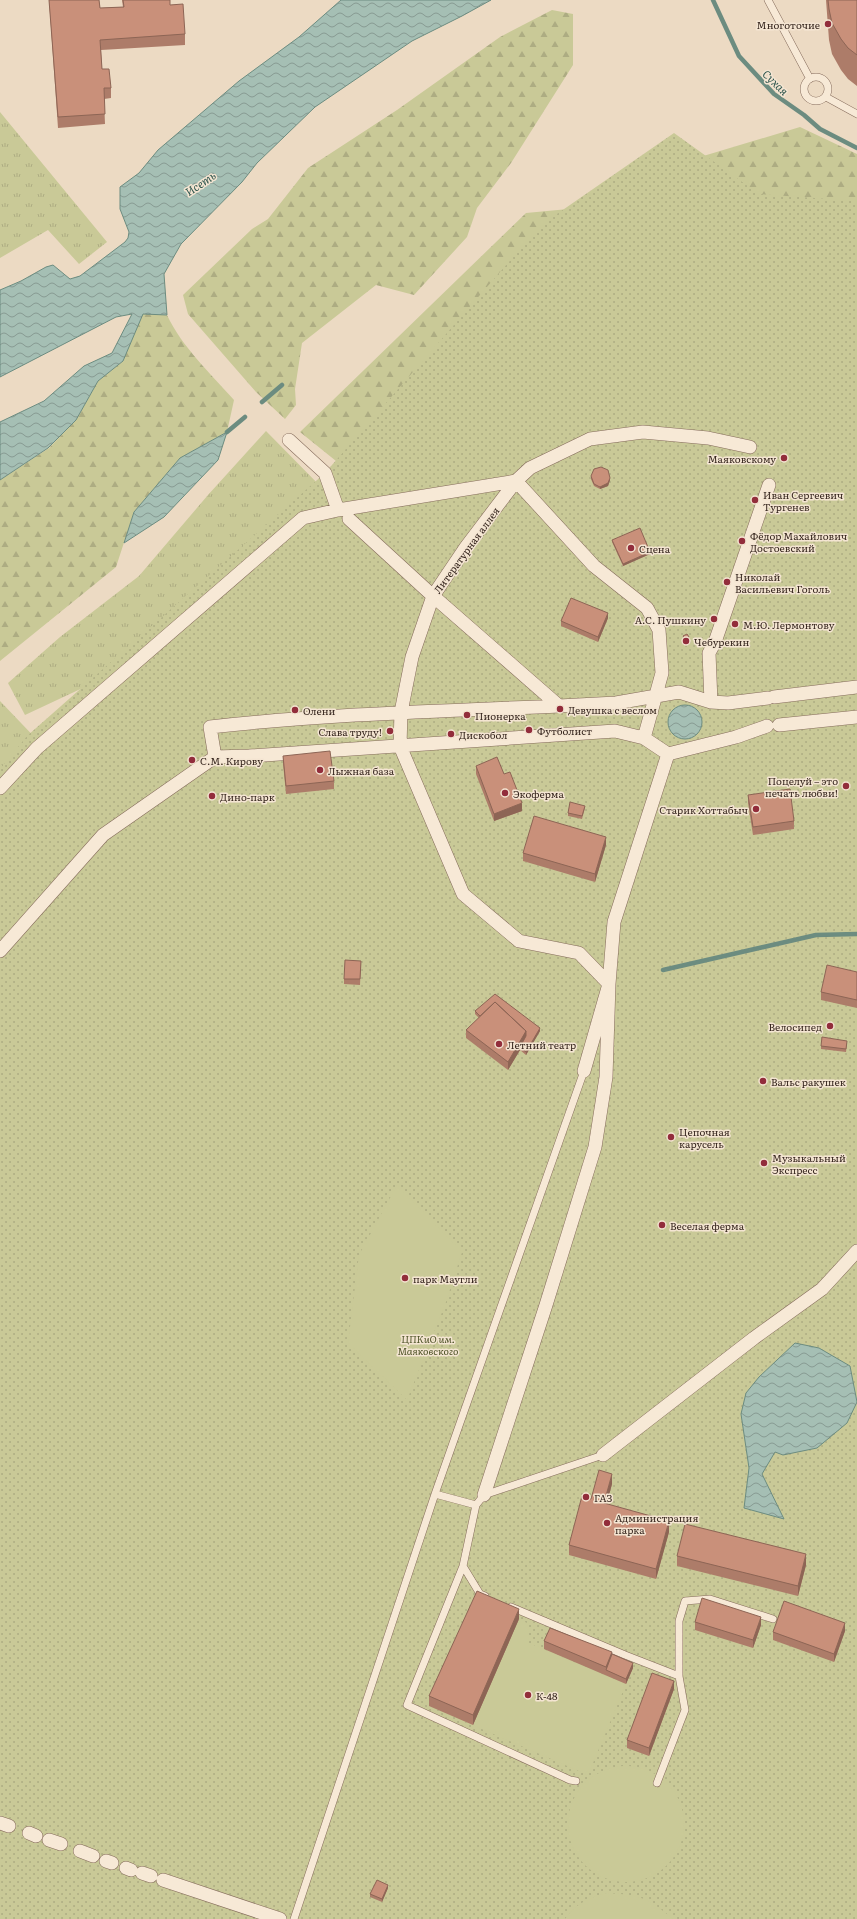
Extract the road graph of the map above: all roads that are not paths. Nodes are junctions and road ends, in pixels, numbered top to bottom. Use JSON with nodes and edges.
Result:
{"nodes":[{"id":1,"x":768,"y":0,"type":"edge"},
{"id":2,"x":810,"y":79,"type":"junction"},
{"id":3,"x":826,"y":97,"type":"junction"},
{"id":4,"x":857,"y":114,"type":"edge"},
{"id":5,"x":289,"y":440,"type":"dead end"},
{"id":6,"x":750,"y":447,"type":"dead end"},
{"id":7,"x":516,"y":481,"type":"junction"},
{"id":8,"x":768,"y":485,"type":"dead end"},
{"id":9,"x":338,"y":510,"type":"junction"},
{"id":10,"x":349,"y":519,"type":"dead end"},
{"id":11,"x":433,"y":596,"type":"junction"},
{"id":12,"x":857,"y":688,"type":"edge"},
{"id":13,"x":657,"y":697,"type":"junction"},
{"id":14,"x":711,"y":702,"type":"junction"},
{"id":15,"x":559,"y":706,"type":"junction"},
{"id":16,"x":401,"y":712,"type":"junction"},
{"id":17,"x":857,"y":718,"type":"edge"},
{"id":18,"x":644,"y":738,"type":"junction"},
{"id":19,"x":400,"y":746,"type":"junction"},
{"id":20,"x":668,"y":754,"type":"junction"},
{"id":21,"x":215,"y":757,"type":"junction"},
{"id":22,"x":0,"y":788,"type":"edge"},
{"id":23,"x":0,"y":951,"type":"edge"},
{"id":24,"x":610,"y":984,"type":"junction"},
{"id":25,"x":584,"y":1071,"type":"joint"},
{"id":26,"x":857,"y":1251,"type":"edge"},
{"id":27,"x":604,"y":1455,"type":"joint"},
{"id":28,"x":434,"y":1494,"type":"junction"},
{"id":29,"x":480,"y":1500,"type":"junction"},
{"id":30,"x":463,"y":1566,"type":"junction"},
{"id":31,"x":495,"y":1600,"type":"edge"},
{"id":32,"x":502,"y":1604,"type":"edge"},
{"id":33,"x":773,"y":1620,"type":"dead end"},
{"id":34,"x":679,"y":1676,"type":"junction"},
{"id":35,"x":576,"y":1781,"type":"dead end"},
{"id":36,"x":657,"y":1784,"type":"dead end"},
{"id":37,"x":80,"y":1851,"type":"dead end"},
{"id":38,"x":93,"y":1856,"type":"dead end"},
{"id":39,"x":163,"y":1880,"type":"dead end"},
{"id":40,"x":280,"y":1919,"type":"edge"},
{"id":41,"x":294,"y":1919,"type":"edge"}],
"edges":[{"from":1,"to":2,"type":"lane"},
{"from":2,"to":3,"type":"lane"},
{"from":2,"to":3,"type":"lane"},
{"from":3,"to":4,"type":"lane"},
{"from":5,"to":9,"type":"street"},
{"from":6,"to":7,"type":"street","name":"Литературная аллея"},
{"from":7,"to":9,"type":"street"},
{"from":7,"to":11,"type":"street","name":"Литературная аллея"},
{"from":7,"to":13,"type":"street"},
{"from":8,"to":14,"type":"street"},
{"from":9,"to":22,"type":"street"},
{"from":10,"to":11,"type":"street"},
{"from":11,"to":15,"type":"street"},
{"from":11,"to":16,"type":"street","name":"Литературная аллея"},
{"from":12,"to":14,"type":"street"},
{"from":13,"to":14,"type":"street"},
{"from":13,"to":15,"type":"street"},
{"from":13,"to":18,"type":"street"},
{"from":15,"to":16,"type":"street"},
{"from":16,"to":19,"type":"street","name":"Литературная аллея"},
{"from":16,"to":21,"type":"street"},
{"from":17,"to":20,"type":"street"},
{"from":18,"to":19,"type":"street"},
{"from":18,"to":20,"type":"street"},
{"from":19,"to":21,"type":"street"},
{"from":19,"to":24,"type":"street","name":"Литературная аллея"},
{"from":20,"to":24,"type":"street"},
{"from":21,"to":23,"type":"street"},
{"from":24,"to":25,"type":"street"},
{"from":24,"to":29,"type":"street"},
{"from":25,"to":28,"type":"lane"},
{"from":26,"to":27,"type":"street"},
{"from":27,"to":29,"type":"lane"},
{"from":28,"to":29,"type":"lane"},
{"from":28,"to":41,"type":"lane"},
{"from":29,"to":30,"type":"lane"},
{"from":30,"to":31,"type":"lane"},
{"from":30,"to":35,"type":"lane"},
{"from":32,"to":34,"type":"lane"},
{"from":33,"to":34,"type":"lane"},
{"from":34,"to":36,"type":"lane"},
{"from":37,"to":38,"type":"street"},
{"from":39,"to":40,"type":"street"}]}
